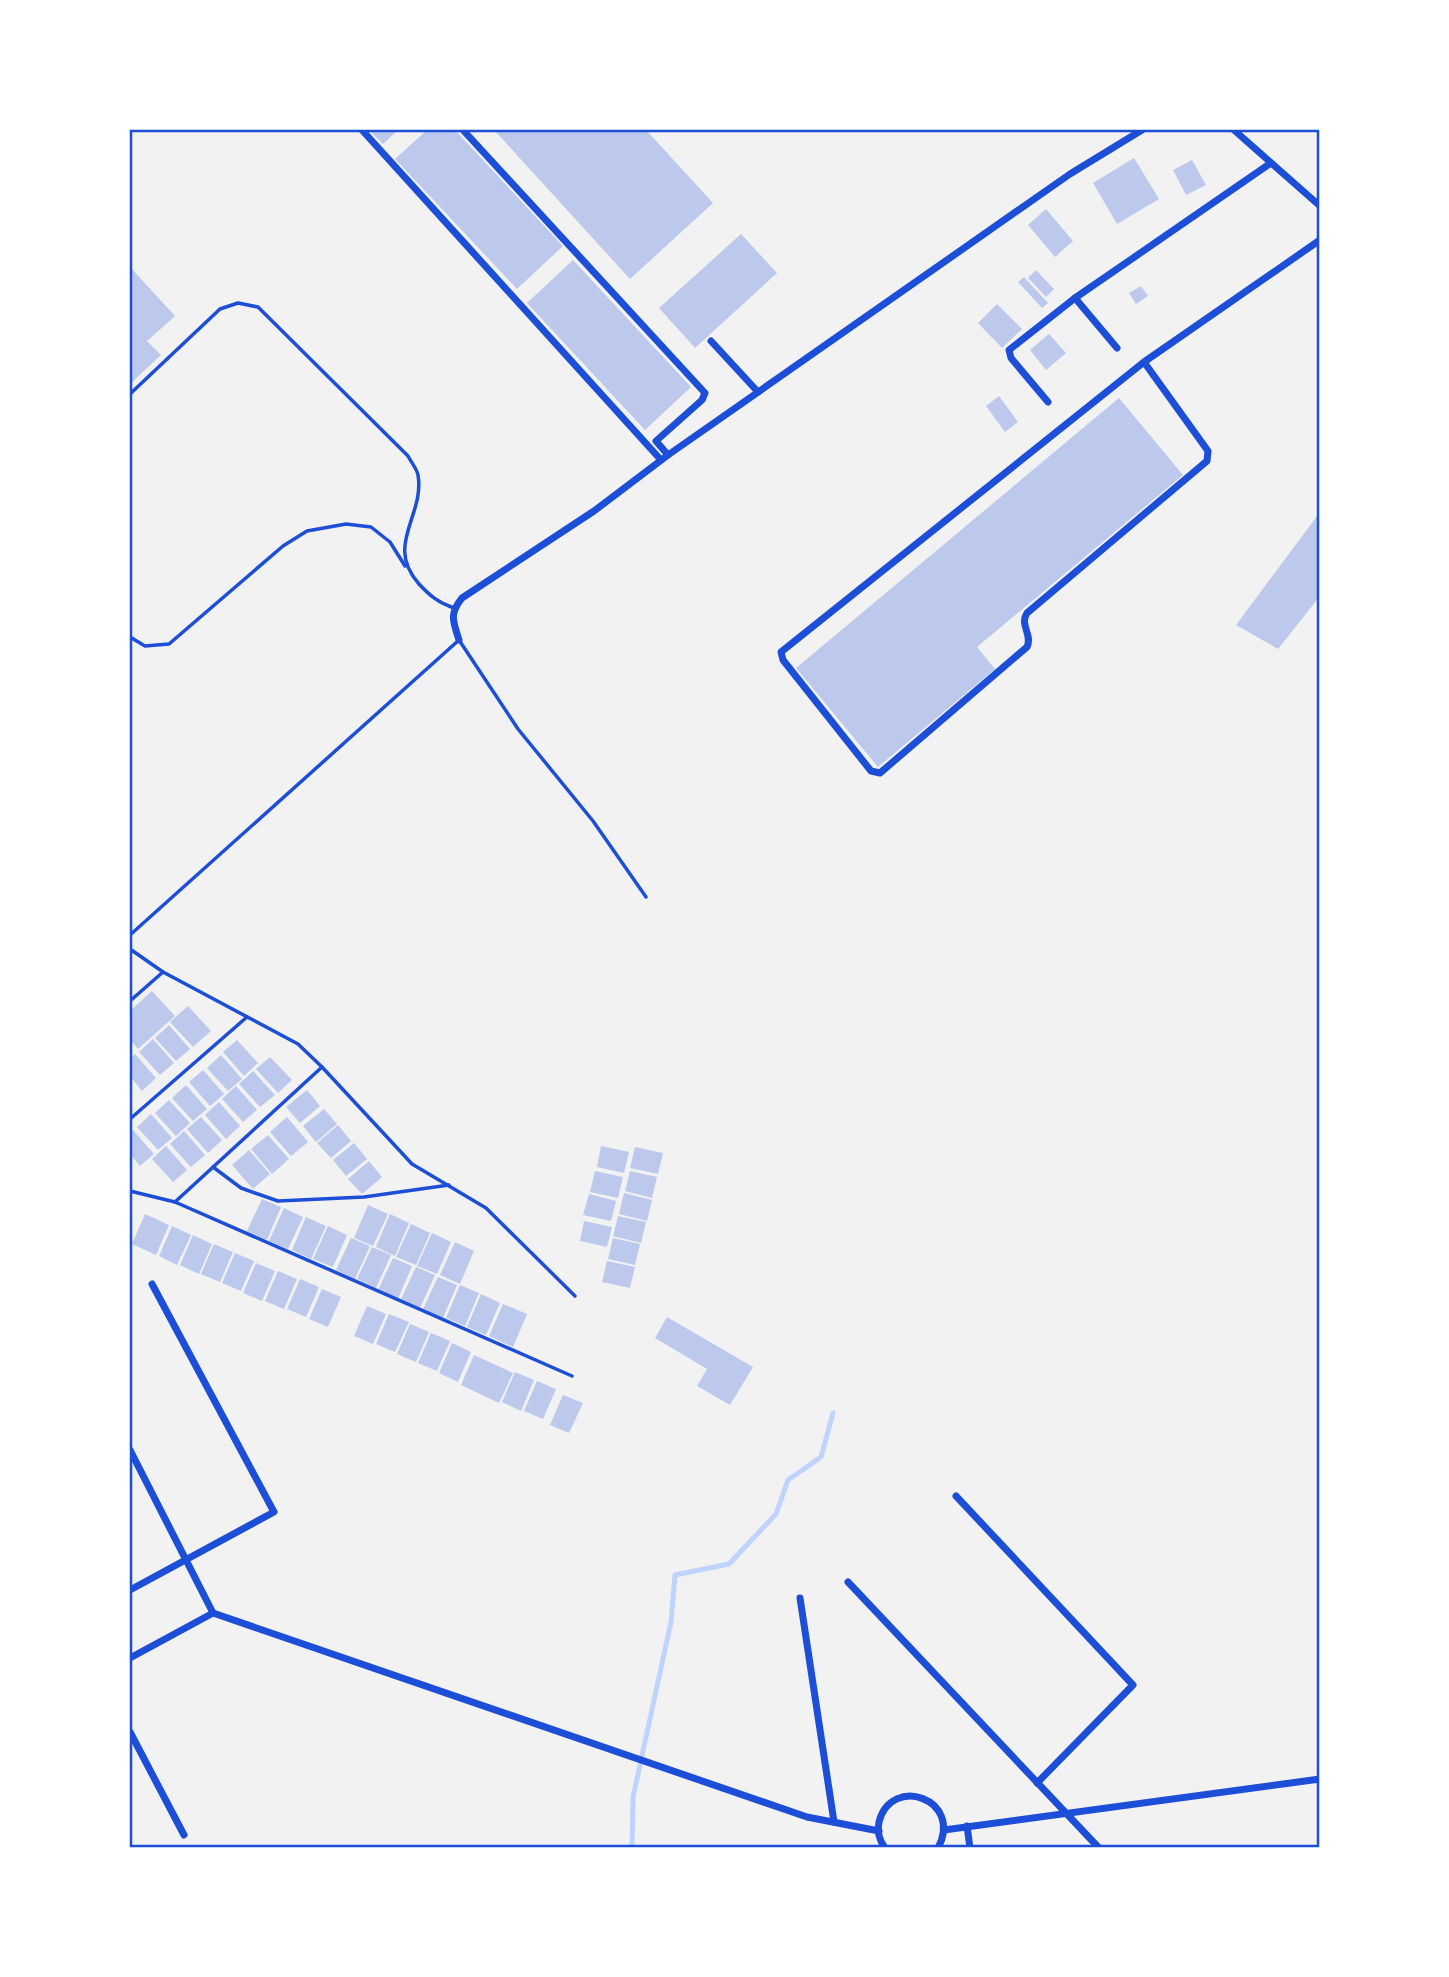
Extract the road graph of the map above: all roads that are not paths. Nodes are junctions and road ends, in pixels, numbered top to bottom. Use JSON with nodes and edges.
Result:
{"nodes":[{"id":1,"x":362,"y":130,"type":"edge"},
{"id":2,"x":463,"y":130,"type":"edge"},
{"id":3,"x":1142,"y":130,"type":"edge"},
{"id":4,"x":1234,"y":130,"type":"edge"},
{"id":5,"x":1271,"y":163,"type":"junction"},
{"id":6,"x":1320,"y":205,"type":"edge"},
{"id":7,"x":1320,"y":240,"type":"edge"},
{"id":8,"x":1074,"y":298,"type":"junction"},
{"id":9,"x":711,"y":341,"type":"dead end"},
{"id":10,"x":1117,"y":348,"type":"dead end"},
{"id":11,"x":1144,"y":362,"type":"junction"},
{"id":12,"x":758,"y":392,"type":"junction"},
{"id":13,"x":130,"y":394,"type":"edge"},
{"id":14,"x":1048,"y":402,"type":"dead end"},
{"id":15,"x":653,"y":444,"type":"junction"},
{"id":16,"x":665,"y":458,"type":"junction"},
{"id":17,"x":410,"y":574,"type":"junction"},
{"id":18,"x":454,"y":608,"type":"junction"},
{"id":19,"x":130,"y":637,"type":"edge"},
{"id":20,"x":459,"y":639,"type":"junction"},
{"id":21,"x":646,"y":897,"type":"dead end"},
{"id":22,"x":130,"y":935,"type":"edge"},
{"id":23,"x":130,"y":949,"type":"edge"},
{"id":24,"x":163,"y":972,"type":"junction"},
{"id":25,"x":130,"y":1001,"type":"edge"},
{"id":26,"x":247,"y":1017,"type":"junction"},
{"id":27,"x":323,"y":1067,"type":"junction"},
{"id":28,"x":130,"y":1119,"type":"edge"},
{"id":29,"x":213,"y":1167,"type":"junction"},
{"id":30,"x":450,"y":1185,"type":"junction"},
{"id":31,"x":130,"y":1191,"type":"edge"},
{"id":32,"x":175,"y":1202,"type":"junction"},
{"id":33,"x":152,"y":1284,"type":"dead end"},
{"id":34,"x":575,"y":1296,"type":"dead end"},
{"id":35,"x":572,"y":1376,"type":"dead end"},
{"id":36,"x":130,"y":1450,"type":"edge"},
{"id":37,"x":956,"y":1496,"type":"dead end"},
{"id":38,"x":186,"y":1560,"type":"junction"},
{"id":39,"x":848,"y":1582,"type":"dead end"},
{"id":40,"x":130,"y":1590,"type":"edge"},
{"id":41,"x":800,"y":1598,"type":"dead end"},
{"id":42,"x":213,"y":1613,"type":"junction"},
{"id":43,"x":130,"y":1658,"type":"edge"},
{"id":44,"x":130,"y":1732,"type":"edge"},
{"id":45,"x":1320,"y":1779,"type":"edge"},
{"id":46,"x":1038,"y":1783,"type":"junction"},
{"id":47,"x":1065,"y":1812,"type":"junction"},
{"id":48,"x":834,"y":1822,"type":"junction"},
{"id":49,"x":967,"y":1826,"type":"junction"},
{"id":50,"x":944,"y":1830,"type":"junction"},
{"id":51,"x":879,"y":1831,"type":"junction"},
{"id":52,"x":184,"y":1835,"type":"dead end"},
{"id":53,"x":885,"y":1847,"type":"edge"},
{"id":54,"x":937,"y":1847,"type":"edge"},
{"id":55,"x":970,"y":1847,"type":"edge"},
{"id":56,"x":1099,"y":1847,"type":"edge"}],
"edges":[{"from":1,"to":15,"type":"street"},
{"from":2,"to":15,"type":"street"},
{"from":3,"to":12,"type":"street"},
{"from":4,"to":5,"type":"street"},
{"from":5,"to":6,"type":"street"},
{"from":5,"to":8,"type":"street"},
{"from":7,"to":11,"type":"street"},
{"from":8,"to":10,"type":"street"},
{"from":8,"to":14,"type":"street"},
{"from":9,"to":12,"type":"street"},
{"from":11,"to":11,"type":"street"},
{"from":12,"to":16,"type":"street"},
{"from":13,"to":17,"type":"lane"},
{"from":15,"to":16,"type":"street"},
{"from":16,"to":18,"type":"street"},
{"from":17,"to":18,"type":"lane"},
{"from":17,"to":19,"type":"lane"},
{"from":18,"to":20,"type":"street"},
{"from":20,"to":21,"type":"lane"},
{"from":20,"to":22,"type":"lane"},
{"from":23,"to":24,"type":"lane"},
{"from":24,"to":25,"type":"lane"},
{"from":24,"to":26,"type":"lane"},
{"from":26,"to":27,"type":"lane"},
{"from":26,"to":28,"type":"lane"},
{"from":27,"to":29,"type":"lane"},
{"from":27,"to":30,"type":"lane"},
{"from":29,"to":30,"type":"lane"},
{"from":29,"to":32,"type":"lane"},
{"from":30,"to":34,"type":"lane"},
{"from":31,"to":32,"type":"lane"},
{"from":32,"to":35,"type":"lane"},
{"from":33,"to":38,"type":"street"},
{"from":36,"to":38,"type":"street"},
{"from":37,"to":46,"type":"street"},
{"from":38,"to":40,"type":"street"},
{"from":38,"to":42,"type":"street"},
{"from":39,"to":46,"type":"street"},
{"from":41,"to":48,"type":"street"},
{"from":42,"to":43,"type":"street"},
{"from":42,"to":48,"type":"street"},
{"from":44,"to":52,"type":"street"},
{"from":45,"to":47,"type":"street"},
{"from":46,"to":47,"type":"street"},
{"from":47,"to":49,"type":"street"},
{"from":47,"to":56,"type":"street"},
{"from":48,"to":51,"type":"street"},
{"from":49,"to":50,"type":"street"},
{"from":49,"to":55,"type":"street"},
{"from":50,"to":51,"type":"street"},
{"from":50,"to":54,"type":"street"},
{"from":51,"to":53,"type":"street"}]}
